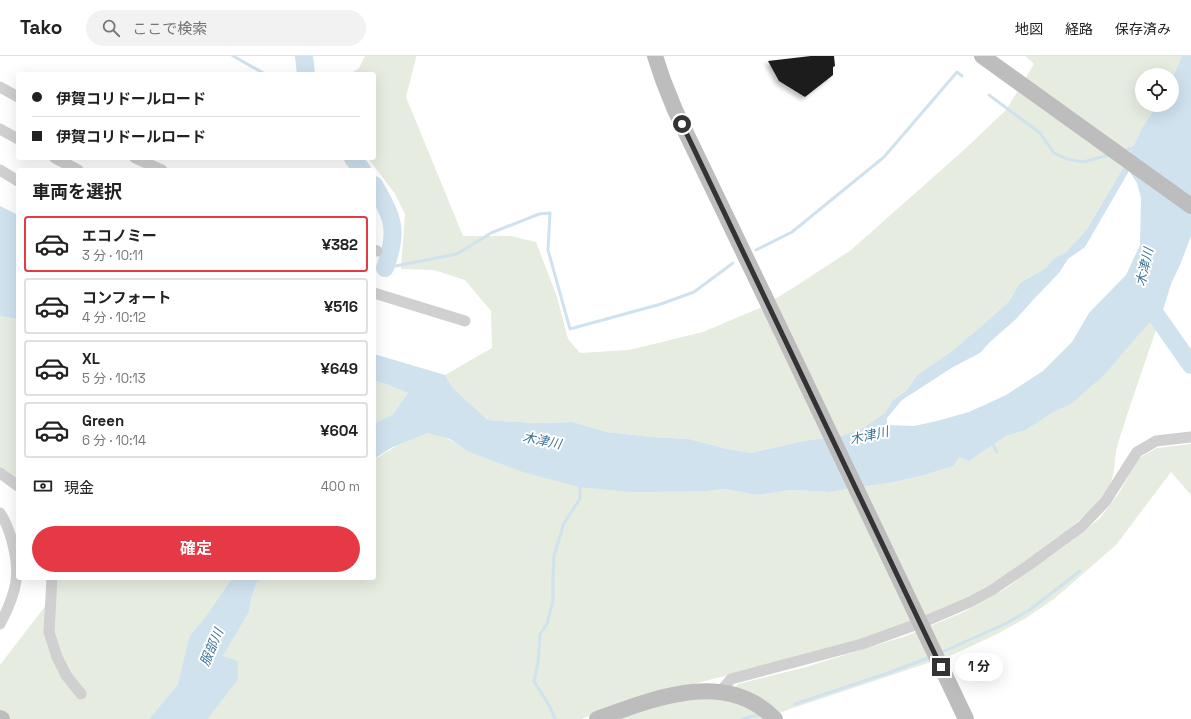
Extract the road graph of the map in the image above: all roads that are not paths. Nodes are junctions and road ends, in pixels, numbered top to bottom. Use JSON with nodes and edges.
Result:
{"nodes":[{"id":1,"x":655,"y":56,"type":"edge"},
{"id":2,"x":983,"y":57,"type":"edge"},
{"id":3,"x":0,"y":88,"type":"edge"},
{"id":4,"x":16,"y":96,"type":"edge"},
{"id":5,"x":0,"y":129,"type":"edge"},
{"id":6,"x":16,"y":138,"type":"edge"},
{"id":7,"x":59,"y":160,"type":"edge"},
{"id":8,"x":140,"y":160,"type":"edge"},
{"id":9,"x":74,"y":168,"type":"edge"},
{"id":10,"x":158,"y":168,"type":"edge"},
{"id":11,"x":0,"y":170,"type":"edge"},
{"id":12,"x":16,"y":180,"type":"edge"},
{"id":13,"x":1191,"y":206,"type":"edge"},
{"id":14,"x":376,"y":294,"type":"edge"},
{"id":15,"x":465,"y":321,"type":"dead end"},
{"id":16,"x":1191,"y":437,"type":"edge"},
{"id":17,"x":0,"y":473,"type":"edge"},
{"id":18,"x":16,"y":485,"type":"edge"},
{"id":19,"x":0,"y":513,"type":"edge"},
{"id":20,"x":52,"y":580,"type":"edge"},
{"id":21,"x":0,"y":624,"type":"edge"},
{"id":22,"x":724,"y":692,"type":"junction"},
{"id":23,"x":81,"y":694,"type":"dead end"},
{"id":24,"x":597,"y":719,"type":"edge"},
{"id":25,"x":775,"y":719,"type":"edge"},
{"id":26,"x":966,"y":719,"type":"edge"}],
"edges":[{"from":1,"to":26,"type":"street","bridge":true},
{"from":2,"to":13,"type":"street"},
{"from":3,"to":4,"type":"street"},
{"from":5,"to":6,"type":"street"},
{"from":7,"to":9,"type":"street"},
{"from":8,"to":10,"type":"street"},
{"from":11,"to":12,"type":"street"},
{"from":14,"to":15,"type":"street"},
{"from":16,"to":22,"type":"street"},
{"from":17,"to":18,"type":"street"},
{"from":19,"to":21,"type":"street"},
{"from":20,"to":23,"type":"street"},
{"from":22,"to":24,"type":"street"},
{"from":22,"to":25,"type":"street"}]}
